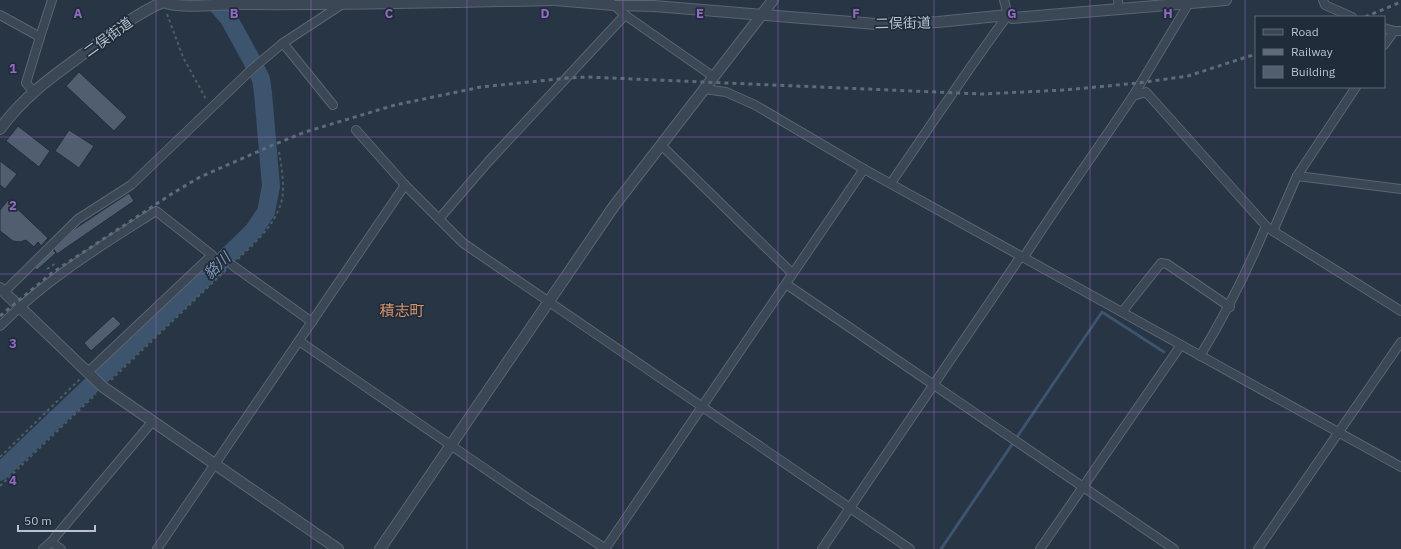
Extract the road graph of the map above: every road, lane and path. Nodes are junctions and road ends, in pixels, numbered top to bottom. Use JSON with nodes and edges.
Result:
{"nodes":[{"id":1,"x":52,"y":0,"type":"edge"},
{"id":2,"x":554,"y":0,"type":"edge"},
{"id":3,"x":773,"y":0,"type":"edge"},
{"id":4,"x":1004,"y":0,"type":"edge"},
{"id":5,"x":1226,"y":0,"type":"edge"},
{"id":6,"x":1323,"y":0,"type":"edge"},
{"id":7,"x":162,"y":1,"type":"edge"},
{"id":8,"x":342,"y":2,"type":"edge"},
{"id":9,"x":654,"y":3,"type":"edge"},
{"id":10,"x":1189,"y":3,"type":"junction"},
{"id":11,"x":614,"y":5,"type":"junction"},
{"id":12,"x":1118,"y":5,"type":"edge"},
{"id":13,"x":763,"y":14,"type":"junction"},
{"id":14,"x":0,"y":15,"type":"edge"},
{"id":15,"x":625,"y":15,"type":"junction"},
{"id":16,"x":1008,"y":15,"type":"junction"},
{"id":17,"x":1350,"y":16,"type":"edge"},
{"id":18,"x":1385,"y":28,"type":"edge"},
{"id":19,"x":1397,"y":31,"type":"edge"},
{"id":20,"x":40,"y":37,"type":"junction"},
{"id":21,"x":283,"y":43,"type":"junction"},
{"id":22,"x":1385,"y":44,"type":"edge"},
{"id":23,"x":714,"y":77,"type":"junction"},
{"id":24,"x":1355,"y":88,"type":"edge"},
{"id":25,"x":704,"y":89,"type":"junction"},
{"id":26,"x":33,"y":92,"type":"junction"},
{"id":27,"x":1134,"y":96,"type":"junction"},
{"id":28,"x":333,"y":105,"type":"dead end"},
{"id":29,"x":211,"y":109,"type":"junction"},
{"id":30,"x":0,"y":130,"type":"edge"},
{"id":31,"x":356,"y":130,"type":"dead end"},
{"id":32,"x":661,"y":145,"type":"junction"},
{"id":33,"x":279,"y":151,"type":"dead end"},
{"id":34,"x":864,"y":168,"type":"junction"},
{"id":35,"x":1297,"y":176,"type":"junction"},
{"id":36,"x":890,"y":183,"type":"junction"},
{"id":37,"x":405,"y":185,"type":"junction"},
{"id":38,"x":1401,"y":189,"type":"edge"},
{"id":39,"x":439,"y":219,"type":"junction"},
{"id":40,"x":1269,"y":229,"type":"junction"},
{"id":41,"x":1022,"y":256,"type":"junction"},
{"id":42,"x":56,"y":264,"type":"dead end"},
{"id":43,"x":232,"y":265,"type":"junction"},
{"id":44,"x":46,"y":268,"type":"dead end"},
{"id":45,"x":792,"y":273,"type":"junction"},
{"id":46,"x":786,"y":284,"type":"junction"},
{"id":47,"x":2,"y":289,"type":"edge"},
{"id":48,"x":549,"y":302,"type":"junction"},
{"id":49,"x":20,"y":306,"type":"junction"},
{"id":50,"x":1230,"y":307,"type":"junction"},
{"id":51,"x":1401,"y":310,"type":"edge"},
{"id":52,"x":1122,"y":312,"type":"junction"},
{"id":53,"x":312,"y":322,"type":"junction"},
{"id":54,"x":0,"y":326,"type":"edge"},
{"id":55,"x":299,"y":341,"type":"junction"},
{"id":56,"x":1401,"y":342,"type":"edge"},
{"id":57,"x":1181,"y":345,"type":"junction"},
{"id":58,"x":1200,"y":356,"type":"junction"},
{"id":59,"x":88,"y":372,"type":"junction"},
{"id":60,"x":934,"y":384,"type":"junction"},
{"id":61,"x":103,"y":387,"type":"junction"},
{"id":62,"x":702,"y":407,"type":"junction"},
{"id":63,"x":152,"y":422,"type":"junction"},
{"id":64,"x":1338,"y":433,"type":"junction"},
{"id":65,"x":450,"y":445,"type":"junction"},
{"id":66,"x":0,"y":457,"type":"edge"},
{"id":67,"x":215,"y":465,"type":"junction"},
{"id":68,"x":1401,"y":467,"type":"edge"},
{"id":69,"x":0,"y":486,"type":"edge"},
{"id":70,"x":1083,"y":486,"type":"junction"},
{"id":71,"x":849,"y":508,"type":"junction"},
{"id":72,"x":51,"y":542,"type":"junction"},
{"id":73,"x":43,"y":549,"type":"edge"},
{"id":74,"x":61,"y":549,"type":"edge"},
{"id":75,"x":157,"y":549,"type":"edge"},
{"id":76,"x":338,"y":549,"type":"edge"},
{"id":77,"x":380,"y":549,"type":"edge"},
{"id":78,"x":606,"y":549,"type":"edge"},
{"id":79,"x":822,"y":549,"type":"edge"},
{"id":80,"x":910,"y":549,"type":"edge"},
{"id":81,"x":1040,"y":549,"type":"edge"},
{"id":82,"x":1174,"y":549,"type":"edge"},
{"id":83,"x":1258,"y":549,"type":"edge"}],
"edges":[{"from":1,"to":20,"type":"street"},
{"from":2,"to":8,"type":"street","name":"二俣街道"},
{"from":2,"to":11,"type":"street","name":"二俣街道"},
{"from":3,"to":13,"type":"street"},
{"from":4,"to":16,"type":"street"},
{"from":5,"to":10,"type":"street","name":"二俣街道"},
{"from":6,"to":17,"type":"street"},
{"from":7,"to":8,"type":"street","name":"二俣街道"},
{"from":7,"to":26,"type":"street","name":"二俣街道"},
{"from":7,"to":29,"type":"path"},
{"from":8,"to":21,"type":"street"},
{"from":9,"to":11,"type":"street","name":"二俣街道"},
{"from":9,"to":13,"type":"street","name":"二俣街道"},
{"from":10,"to":12,"type":"street","name":"二俣街道"},
{"from":10,"to":27,"type":"street"},
{"from":11,"to":15,"type":"street"},
{"from":12,"to":16,"type":"street","name":"二俣街道"},
{"from":13,"to":16,"type":"street","name":"二俣街道"},
{"from":13,"to":23,"type":"street"},
{"from":14,"to":20,"type":"street"},
{"from":15,"to":23,"type":"street"},
{"from":15,"to":39,"type":"street"},
{"from":16,"to":36,"type":"street"},
{"from":18,"to":19,"type":"street"},
{"from":19,"to":22,"type":"street"},
{"from":20,"to":26,"type":"street"},
{"from":21,"to":28,"type":"street"},
{"from":21,"to":29,"type":"street"},
{"from":23,"to":25,"type":"street"},
{"from":24,"to":35,"type":"street"},
{"from":25,"to":32,"type":"street"},
{"from":25,"to":34,"type":"street"},
{"from":26,"to":30,"type":"street","name":"二俣街道"},
{"from":27,"to":40,"type":"street"},
{"from":27,"to":41,"type":"street"},
{"from":29,"to":47,"type":"street"},
{"from":31,"to":37,"type":"street"},
{"from":32,"to":45,"type":"street"},
{"from":32,"to":48,"type":"street"},
{"from":33,"to":43,"type":"path"},
{"from":34,"to":36,"type":"street"},
{"from":34,"to":45,"type":"street"},
{"from":35,"to":38,"type":"street"},
{"from":35,"to":40,"type":"street"},
{"from":36,"to":41,"type":"street"},
{"from":37,"to":39,"type":"street"},
{"from":37,"to":53,"type":"street"},
{"from":39,"to":48,"type":"street"},
{"from":40,"to":50,"type":"street"},
{"from":40,"to":51,"type":"street"},
{"from":41,"to":52,"type":"street"},
{"from":41,"to":60,"type":"street"},
{"from":42,"to":44,"type":"path"},
{"from":43,"to":53,"type":"street"},
{"from":43,"to":61,"type":"path"},
{"from":45,"to":46,"type":"street"},
{"from":46,"to":60,"type":"street"},
{"from":46,"to":62,"type":"street"},
{"from":47,"to":49,"type":"street"},
{"from":48,"to":62,"type":"street"},
{"from":48,"to":65,"type":"street"},
{"from":49,"to":54,"type":"street"},
{"from":49,"to":59,"type":"street"},
{"from":49,"to":59,"type":"street"},
{"from":50,"to":52,"type":"street"},
{"from":50,"to":58,"type":"street"},
{"from":52,"to":57,"type":"street"},
{"from":53,"to":55,"type":"street"},
{"from":55,"to":65,"type":"street"},
{"from":55,"to":67,"type":"street"},
{"from":56,"to":64,"type":"street"},
{"from":57,"to":58,"type":"street"},
{"from":57,"to":70,"type":"street"},
{"from":58,"to":64,"type":"street"},
{"from":59,"to":61,"type":"street"},
{"from":59,"to":66,"type":"path"},
{"from":60,"to":70,"type":"street"},
{"from":60,"to":71,"type":"street"},
{"from":61,"to":63,"type":"street"},
{"from":61,"to":69,"type":"path"},
{"from":62,"to":71,"type":"street"},
{"from":62,"to":78,"type":"street"},
{"from":63,"to":67,"type":"street"},
{"from":63,"to":72,"type":"street"},
{"from":64,"to":68,"type":"street"},
{"from":64,"to":83,"type":"street"},
{"from":65,"to":77,"type":"street"},
{"from":65,"to":78,"type":"street"},
{"from":67,"to":75,"type":"street"},
{"from":67,"to":76,"type":"street"},
{"from":70,"to":81,"type":"street"},
{"from":70,"to":82,"type":"street"},
{"from":71,"to":79,"type":"street"},
{"from":71,"to":80,"type":"street"},
{"from":72,"to":73,"type":"street"},
{"from":72,"to":74,"type":"street"}]}
